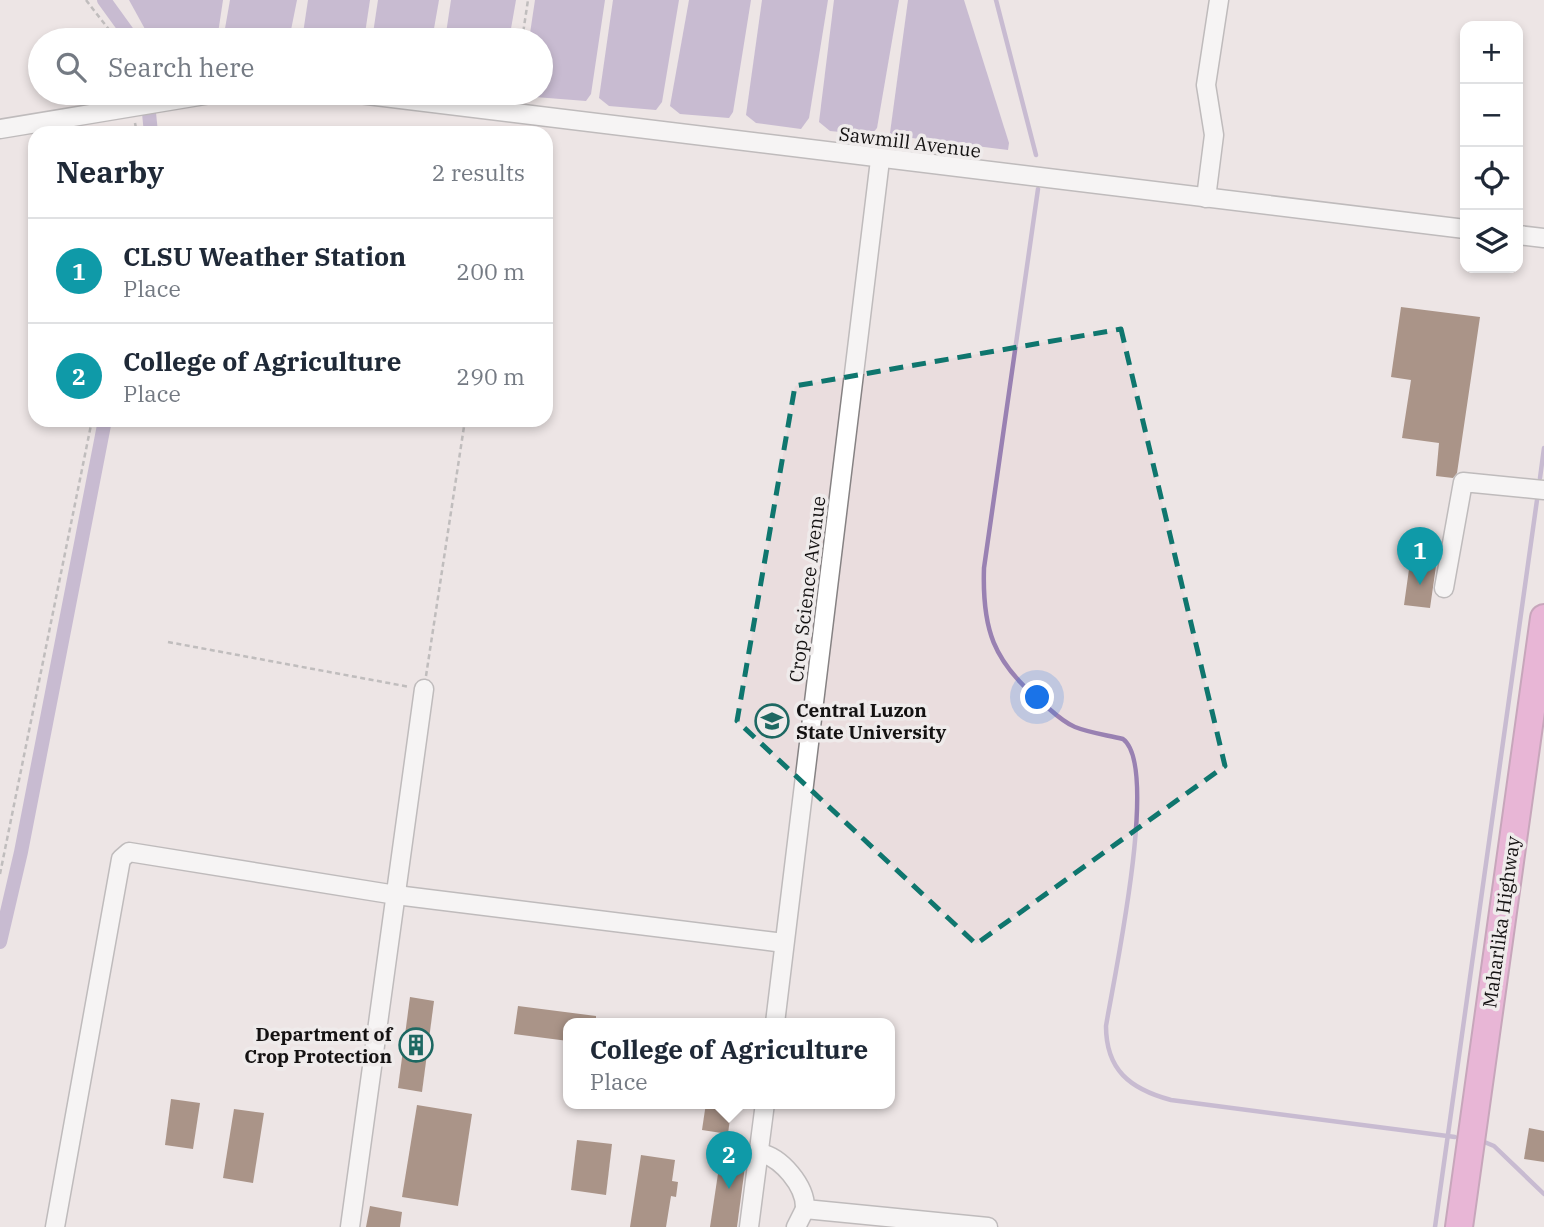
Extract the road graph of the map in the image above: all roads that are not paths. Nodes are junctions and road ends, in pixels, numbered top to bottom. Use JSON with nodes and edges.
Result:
{"nodes":[{"id":1,"x":1219,"y":0,"type":"edge"},
{"id":2,"x":145,"y":105,"type":"edge"},
{"id":3,"x":446,"y":105,"type":"edge"},
{"id":4,"x":0,"y":129,"type":"edge"},
{"id":5,"x":880,"y":160,"type":"junction"},
{"id":6,"x":1206,"y":198,"type":"junction"},
{"id":7,"x":1460,"y":228,"type":"edge"},
{"id":8,"x":1523,"y":236,"type":"edge"},
{"id":9,"x":1544,"y":238,"type":"edge"},
{"id":10,"x":1544,"y":490,"type":"edge"},
{"id":11,"x":1444,"y":588,"type":"dead end"},
{"id":12,"x":1544,"y":618,"type":"edge"},
{"id":13,"x":424,"y":689,"type":"road end"},
{"id":14,"x":396,"y":895,"type":"junction"},
{"id":15,"x":784,"y":943,"type":"junction"},
{"id":16,"x":776,"y":1018,"type":"edge"},
{"id":17,"x":764,"y":1109,"type":"edge"},
{"id":18,"x":760,"y":1153,"type":"junction"},
{"id":19,"x":805,"y":1209,"type":"junction"},
{"id":20,"x":55,"y":1227,"type":"edge"},
{"id":21,"x":350,"y":1227,"type":"edge"},
{"id":22,"x":749,"y":1227,"type":"edge"},
{"id":23,"x":796,"y":1227,"type":"edge"},
{"id":24,"x":988,"y":1227,"type":"edge"},
{"id":25,"x":1459,"y":1227,"type":"edge"}],
"edges":[{"from":1,"to":6,"type":"street"},
{"from":2,"to":4,"type":"street"},
{"from":3,"to":5,"type":"street","name":"Sawmill Avenue"},
{"from":5,"to":6,"type":"street","name":"Sawmill Avenue"},
{"from":5,"to":15,"type":"street","name":"Crop Science Avenue"},
{"from":6,"to":7,"type":"street","name":"Sawmill Avenue"},
{"from":8,"to":9,"type":"street"},
{"from":10,"to":11,"type":"street"},
{"from":12,"to":25,"type":"highway","name":"Maharlika Highway"},
{"from":13,"to":14,"type":"street"},
{"from":14,"to":15,"type":"street"},
{"from":14,"to":20,"type":"street"},
{"from":14,"to":21,"type":"street"},
{"from":15,"to":16,"type":"street","name":"Crop Science Avenue"},
{"from":17,"to":18,"type":"street"},
{"from":18,"to":19,"type":"street"},
{"from":18,"to":22,"type":"street"},
{"from":19,"to":23,"type":"street"},
{"from":19,"to":24,"type":"street"}]}
